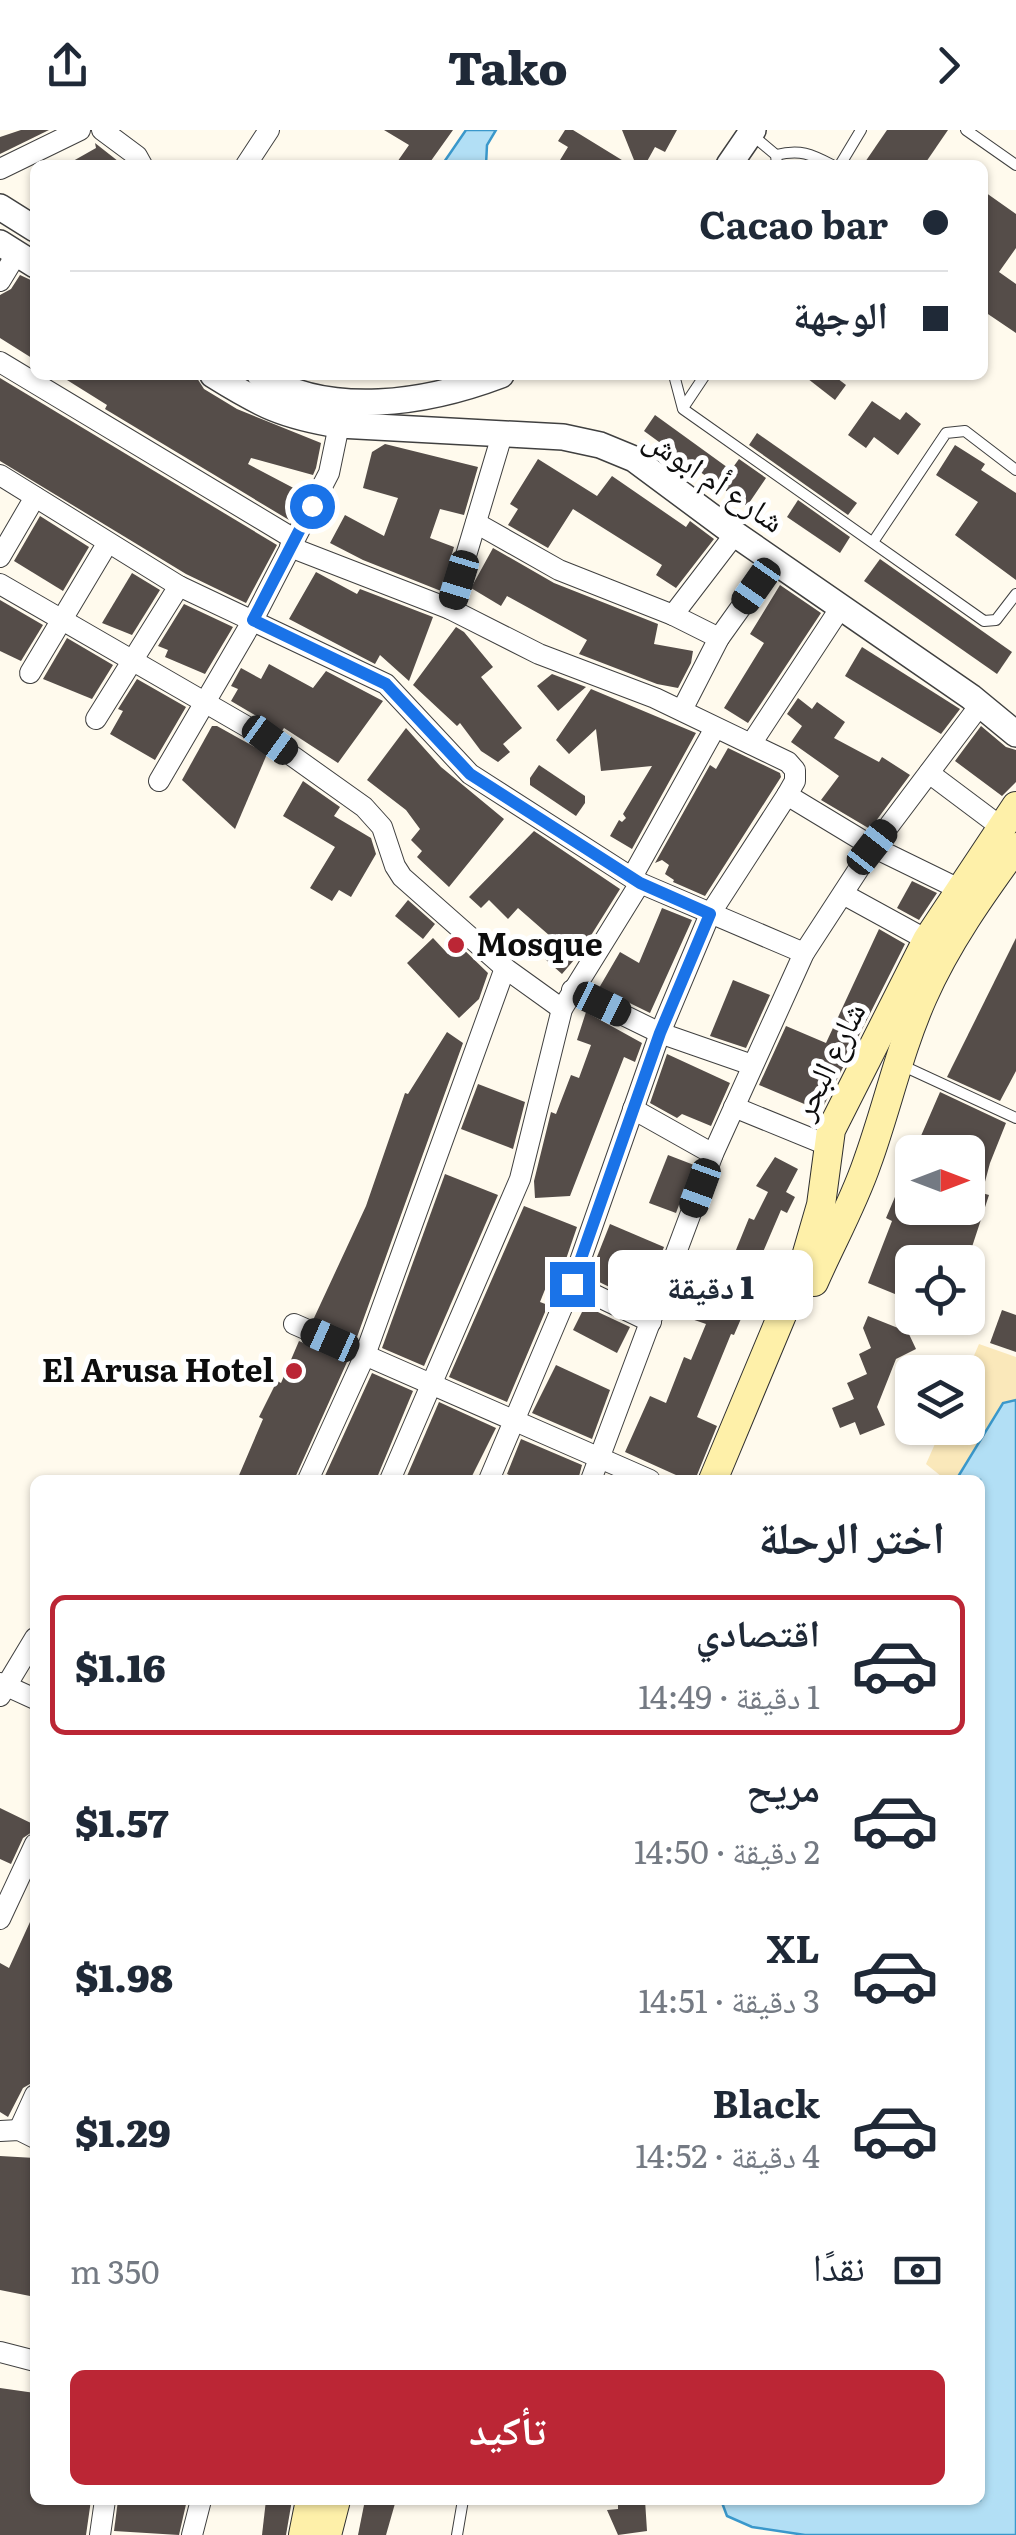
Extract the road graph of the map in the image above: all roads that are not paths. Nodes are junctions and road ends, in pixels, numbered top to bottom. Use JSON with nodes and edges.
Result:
{"nodes":[{"id":1,"x":80,"y":130,"type":"edge"},
{"id":2,"x":102,"y":130,"type":"edge"},
{"id":3,"x":269,"y":130,"type":"edge"},
{"id":4,"x":861,"y":130,"type":"edge"},
{"id":5,"x":966,"y":130,"type":"edge"},
{"id":6,"x":752,"y":132,"type":"edge"},
{"id":7,"x":139,"y":160,"type":"edge"},
{"id":8,"x":249,"y":160,"type":"edge"},
{"id":9,"x":732,"y":160,"type":"edge"},
{"id":10,"x":777,"y":160,"type":"edge"},
{"id":11,"x":823,"y":160,"type":"edge"},
{"id":12,"x":843,"y":160,"type":"edge"},
{"id":13,"x":1016,"y":166,"type":"edge"},
{"id":14,"x":0,"y":169,"type":"edge"},
{"id":15,"x":0,"y":207,"type":"edge"},
{"id":16,"x":30,"y":226,"type":"edge"},
{"id":17,"x":17,"y":254,"type":"edge"},
{"id":18,"x":0,"y":281,"type":"edge"},
{"id":19,"x":0,"y":362,"type":"edge"},
{"id":20,"x":222,"y":380,"type":"edge"},
{"id":21,"x":271,"y":380,"type":"edge"},
{"id":22,"x":484,"y":380,"type":"edge"},
{"id":23,"x":675,"y":380,"type":"edge"},
{"id":24,"x":702,"y":380,"type":"edge"},
{"id":25,"x":683,"y":409,"type":"junction"},
{"id":26,"x":339,"y":425,"type":"junction"},
{"id":27,"x":502,"y":436,"type":"junction"},
{"id":28,"x":1016,"y":470,"type":"edge"},
{"id":29,"x":0,"y":476,"type":"edge"},
{"id":30,"x":34,"y":497,"type":"junction"},
{"id":31,"x":476,"y":523,"type":"junction"},
{"id":32,"x":735,"y":534,"type":"junction"},
{"id":33,"x":872,"y":542,"type":"junction"},
{"id":34,"x":292,"y":543,"type":"junction"},
{"id":35,"x":107,"y":544,"type":"junction"},
{"id":36,"x":0,"y":557,"type":"edge"},
{"id":37,"x":774,"y":560,"type":"junction"},
{"id":38,"x":0,"y":584,"type":"edge"},
{"id":39,"x":179,"y":586,"type":"junction"},
{"id":40,"x":1016,"y":594,"type":"edge"},
{"id":41,"x":842,"y":607,"type":"junction"},
{"id":42,"x":450,"y":608,"type":"junction"},
{"id":43,"x":673,"y":614,"type":"junction"},
{"id":44,"x":253,"y":620,"type":"junction"},
{"id":45,"x":62,"y":621,"type":"junction"},
{"id":46,"x":719,"y":638,"type":"junction"},
{"id":47,"x":133,"y":661,"type":"junction"},
{"id":48,"x":30,"y":673,"type":"dead end"},
{"id":49,"x":203,"y":704,"type":"junction"},
{"id":50,"x":980,"y":705,"type":"junction"},
{"id":51,"x":682,"y":710,"type":"junction"},
{"id":52,"x":96,"y":718,"type":"dead end"},
{"id":53,"x":715,"y":728,"type":"junction"},
{"id":54,"x":1016,"y":734,"type":"edge"},
{"id":55,"x":752,"y":744,"type":"junction"},
{"id":56,"x":929,"y":773,"type":"junction"},
{"id":57,"x":159,"y":782,"type":"dead end"},
{"id":58,"x":786,"y":795,"type":"junction"},
{"id":59,"x":1011,"y":827,"type":"edge"},
{"id":60,"x":872,"y":847,"type":"junction"},
{"id":61,"x":636,"y":880,"type":"junction"},
{"id":62,"x":959,"y":889,"type":"junction"},
{"id":63,"x":843,"y":894,"type":"junction"},
{"id":64,"x":710,"y":914,"type":"junction"},
{"id":65,"x":927,"y":940,"type":"junction"},
{"id":66,"x":804,"y":953,"type":"junction"},
{"id":67,"x":505,"y":968,"type":"junction"},
{"id":68,"x":567,"y":1000,"type":"junction"},
{"id":69,"x":660,"y":1033,"type":"junction"},
{"id":70,"x":897,"y":1063,"type":"junction"},
{"id":71,"x":752,"y":1065,"type":"junction"},
{"id":72,"x":850,"y":1090,"type":"junction"},
{"id":73,"x":888,"y":1103,"type":"junction"},
{"id":74,"x":734,"y":1107,"type":"junction"},
{"id":75,"x":633,"y":1109,"type":"junction"},
{"id":76,"x":1016,"y":1118,"type":"edge"},
{"id":77,"x":826,"y":1145,"type":"junction"},
{"id":78,"x":713,"y":1154,"type":"junction"},
{"id":79,"x":865,"y":1169,"type":"junction"},
{"id":80,"x":572,"y":1284,"type":"junction"},
{"id":81,"x":651,"y":1322,"type":"junction"},
{"id":82,"x":294,"y":1324,"type":"dead end"},
{"id":83,"x":365,"y":1355,"type":"junction"},
{"id":84,"x":434,"y":1385,"type":"junction"},
{"id":85,"x":511,"y":1420,"type":"junction"},
{"id":86,"x":600,"y":1456,"type":"junction"},
{"id":87,"x":310,"y":1475,"type":"edge"},
{"id":88,"x":392,"y":1475,"type":"edge"},
{"id":89,"x":491,"y":1475,"type":"edge"},
{"id":90,"x":593,"y":1475,"type":"edge"},
{"id":91,"x":640,"y":1475,"type":"edge"},
{"id":92,"x":715,"y":1475,"type":"edge"},
{"id":93,"x":729,"y":1475,"type":"edge"},
{"id":94,"x":30,"y":1646,"type":"edge"},
{"id":95,"x":2,"y":1688,"type":"edge"},
{"id":96,"x":30,"y":1697,"type":"edge"},
{"id":97,"x":30,"y":1855,"type":"edge"},
{"id":98,"x":0,"y":1919,"type":"edge"},
{"id":99,"x":30,"y":2106,"type":"edge"},
{"id":100,"x":18,"y":2133,"type":"edge"},
{"id":101,"x":0,"y":2352,"type":"edge"},
{"id":102,"x":30,"y":2359,"type":"edge"},
{"id":103,"x":105,"y":2505,"type":"edge"},
{"id":104,"x":199,"y":2505,"type":"edge"},
{"id":105,"x":309,"y":2505,"type":"edge"},
{"id":106,"x":335,"y":2505,"type":"edge"},
{"id":107,"x":462,"y":2505,"type":"edge"},
{"id":108,"x":100,"y":2535,"type":"edge"},
{"id":109,"x":192,"y":2535,"type":"edge"},
{"id":110,"x":303,"y":2535,"type":"edge"},
{"id":111,"x":327,"y":2535,"type":"edge"},
{"id":112,"x":457,"y":2535,"type":"edge"}],
"edges":[{"from":1,"to":14,"type":"street"},
{"from":2,"to":7,"type":"street"},
{"from":3,"to":8,"type":"street"},
{"from":4,"to":12,"type":"lane"},
{"from":5,"to":13,"type":"lane"},
{"from":6,"to":9,"type":"street"},
{"from":6,"to":10,"type":"lane"},
{"from":10,"to":11,"type":"lane"},
{"from":15,"to":16,"type":"street"},
{"from":17,"to":18,"type":"street"},
{"from":19,"to":34,"type":"street"},
{"from":20,"to":26,"type":"street","name":"شارع أم ابوش"},
{"from":21,"to":22,"type":"street"},
{"from":23,"to":25,"type":"lane"},
{"from":24,"to":25,"type":"lane"},
{"from":25,"to":33,"type":"lane"},
{"from":26,"to":27,"type":"street","name":"شارع أم ابوش"},
{"from":26,"to":34,"type":"street"},
{"from":27,"to":31,"type":"street"},
{"from":27,"to":32,"type":"street","name":"شارع أم ابوش"},
{"from":28,"to":33,"type":"lane"},
{"from":29,"to":30,"type":"street"},
{"from":30,"to":35,"type":"street"},
{"from":30,"to":36,"type":"street"},
{"from":31,"to":42,"type":"street"},
{"from":31,"to":43,"type":"street"},
{"from":32,"to":37,"type":"street","name":"شارع أم ابوش"},
{"from":32,"to":43,"type":"street"},
{"from":33,"to":40,"type":"lane"},
{"from":34,"to":42,"type":"street"},
{"from":34,"to":44,"type":"street"},
{"from":35,"to":39,"type":"street"},
{"from":35,"to":45,"type":"street"},
{"from":37,"to":41,"type":"street","name":"شارع أم ابوش"},
{"from":37,"to":46,"type":"street"},
{"from":38,"to":45,"type":"street"},
{"from":39,"to":44,"type":"street"},
{"from":39,"to":47,"type":"street"},
{"from":41,"to":50,"type":"street","name":"شارع أم ابوش"},
{"from":41,"to":55,"type":"street"},
{"from":42,"to":51,"type":"street"},
{"from":43,"to":46,"type":"street"},
{"from":44,"to":49,"type":"street"},
{"from":44,"to":61,"type":"street"},
{"from":45,"to":47,"type":"street"},
{"from":45,"to":48,"type":"street"},
{"from":46,"to":51,"type":"street"},
{"from":47,"to":49,"type":"street"},
{"from":47,"to":52,"type":"street"},
{"from":49,"to":57,"type":"street"},
{"from":49,"to":67,"type":"street"},
{"from":50,"to":54,"type":"street","name":"شارع أم ابوش"},
{"from":50,"to":56,"type":"street"},
{"from":51,"to":53,"type":"street"},
{"from":53,"to":55,"type":"street"},
{"from":53,"to":61,"type":"street"},
{"from":55,"to":58,"type":"street"},
{"from":56,"to":59,"type":"street"},
{"from":56,"to":60,"type":"street"},
{"from":58,"to":60,"type":"street"},
{"from":58,"to":64,"type":"street"},
{"from":59,"to":62,"type":"main road","name":"شارع البحر"},
{"from":59,"to":70,"type":"main road","name":"شارع البحر"},
{"from":60,"to":62,"type":"street"},
{"from":60,"to":63,"type":"street"},
{"from":61,"to":64,"type":"street"},
{"from":61,"to":68,"type":"street"},
{"from":62,"to":65,"type":"main road","name":"شارع البحر"},
{"from":63,"to":65,"type":"street"},
{"from":63,"to":66,"type":"street"},
{"from":64,"to":66,"type":"street"},
{"from":64,"to":69,"type":"street"},
{"from":65,"to":72,"type":"main road","name":"شارع البحر"},
{"from":66,"to":71,"type":"street"},
{"from":67,"to":68,"type":"street"},
{"from":67,"to":83,"type":"street"},
{"from":68,"to":69,"type":"street"},
{"from":68,"to":84,"type":"street"},
{"from":69,"to":71,"type":"street"},
{"from":69,"to":75,"type":"street"},
{"from":70,"to":73,"type":"main road","name":"شارع البحر"},
{"from":70,"to":76,"type":"lane"},
{"from":71,"to":74,"type":"street"},
{"from":72,"to":73,"type":"main road"},
{"from":72,"to":77,"type":"main road","name":"شارع البحر"},
{"from":73,"to":79,"type":"main road","name":"شارع البحر"},
{"from":74,"to":77,"type":"street"},
{"from":74,"to":78,"type":"street"},
{"from":75,"to":78,"type":"street"},
{"from":75,"to":80,"type":"street"},
{"from":77,"to":79,"type":"main road"},
{"from":77,"to":92,"type":"main road","name":"شارع البحر"},
{"from":78,"to":81,"type":"street"},
{"from":79,"to":93,"type":"main road","name":"شارع البحر"},
{"from":80,"to":81,"type":"street"},
{"from":80,"to":85,"type":"street"},
{"from":81,"to":86,"type":"street"},
{"from":82,"to":83,"type":"street"},
{"from":83,"to":84,"type":"street"},
{"from":83,"to":87,"type":"street"},
{"from":84,"to":85,"type":"street"},
{"from":84,"to":88,"type":"street"},
{"from":85,"to":86,"type":"street"},
{"from":85,"to":89,"type":"street"},
{"from":86,"to":90,"type":"street"},
{"from":86,"to":91,"type":"street"},
{"from":94,"to":95,"type":"street"},
{"from":95,"to":96,"type":"street"},
{"from":97,"to":98,"type":"street"},
{"from":99,"to":100,"type":"street"},
{"from":101,"to":102,"type":"street"},
{"from":103,"to":108,"type":"street"},
{"from":104,"to":109,"type":"street"},
{"from":105,"to":110,"type":"main road"},
{"from":106,"to":111,"type":"main road"},
{"from":107,"to":112,"type":"lane"}]}
